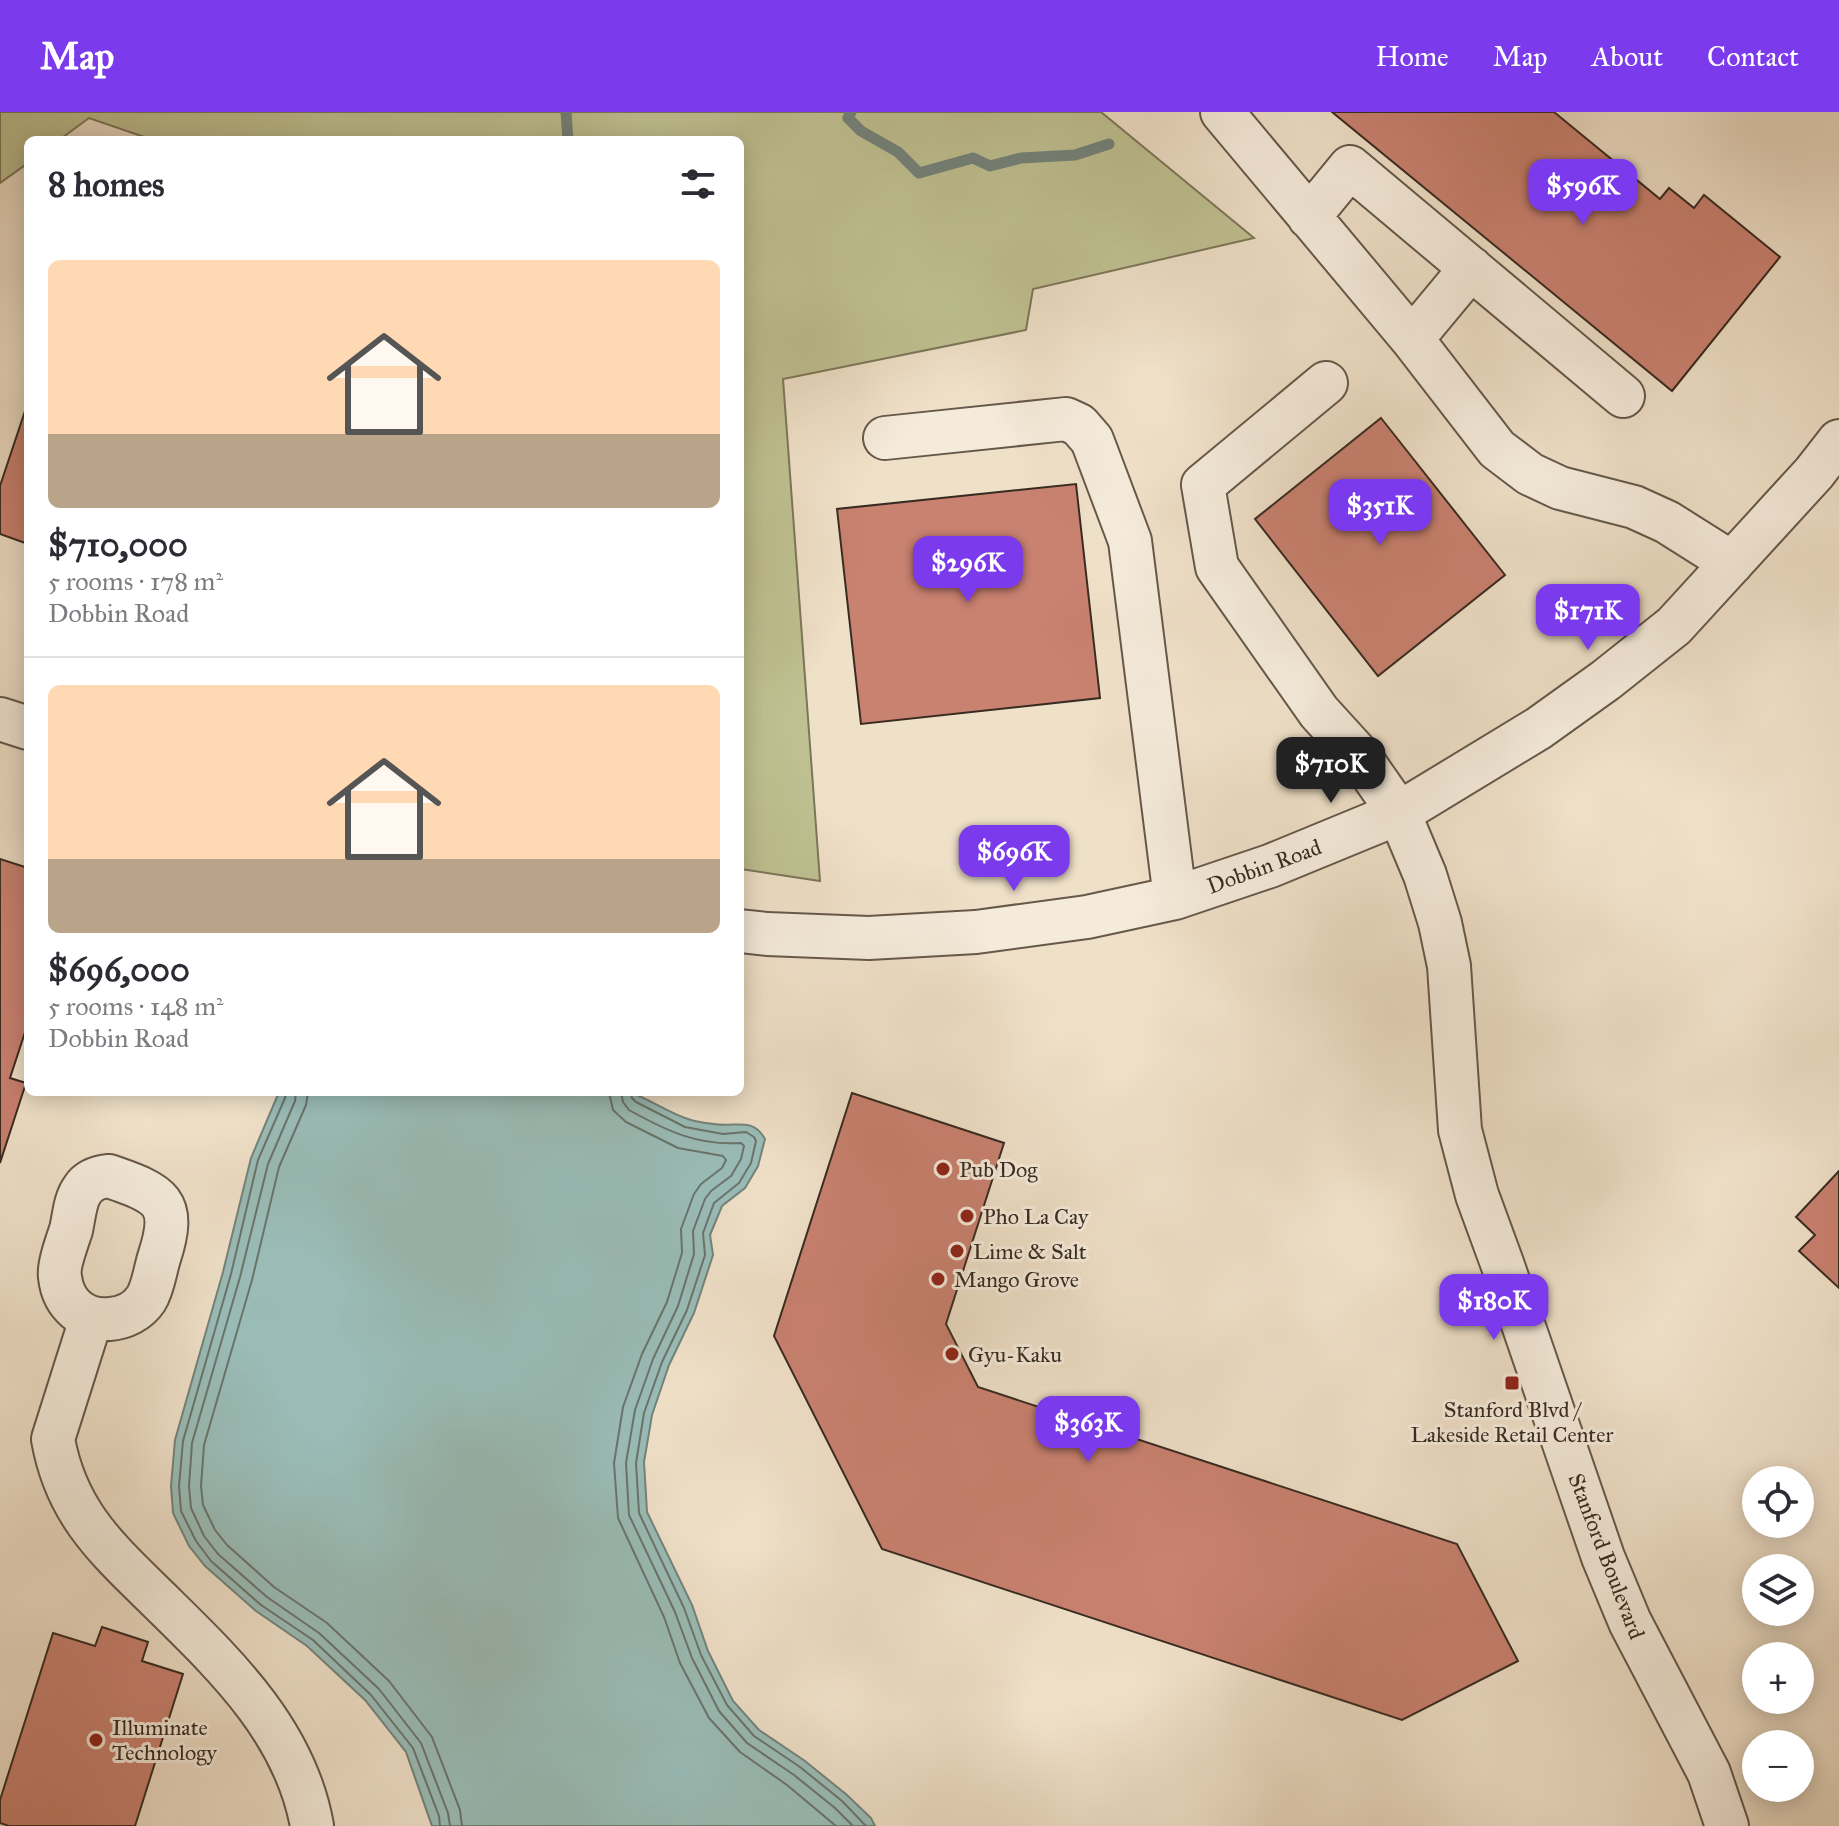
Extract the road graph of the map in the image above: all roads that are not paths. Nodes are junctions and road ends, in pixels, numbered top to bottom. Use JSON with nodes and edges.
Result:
{"nodes":[{"id":1,"x":1222,"y":112,"type":"edge"},
{"id":2,"x":1309,"y":217,"type":"junction"},
{"id":3,"x":1471,"y":268,"type":"junction"},
{"id":4,"x":1412,"y":339,"type":"junction"},
{"id":5,"x":1326,"y":383,"type":"dead end"},
{"id":6,"x":1623,"y":396,"type":"dead end"},
{"id":7,"x":885,"y":438,"type":"dead end"},
{"id":8,"x":1839,"y":441,"type":"edge"},
{"id":9,"x":1732,"y":563,"type":"junction"},
{"id":10,"x":0,"y":719,"type":"edge"},
{"id":11,"x":24,"y":727,"type":"edge"},
{"id":12,"x":1399,"y":813,"type":"junction"},
{"id":13,"x":1175,"y":898,"type":"junction"},
{"id":14,"x":744,"y":931,"type":"edge"},
{"id":15,"x":91,"y":1319,"type":"dead end"},
{"id":16,"x":312,"y":1826,"type":"edge"},
{"id":17,"x":1727,"y":1826,"type":"edge"}],
"edges":[{"from":1,"to":2,"type":"street"},
{"from":2,"to":3,"type":"street"},
{"from":2,"to":4,"type":"street"},
{"from":3,"to":4,"type":"street"},
{"from":3,"to":6,"type":"street"},
{"from":4,"to":9,"type":"street"},
{"from":5,"to":12,"type":"street","name":"Stanford Boulevard"},
{"from":7,"to":13,"type":"street"},
{"from":8,"to":9,"type":"street","name":"Dobbin Road"},
{"from":9,"to":12,"type":"street","name":"Dobbin Road"},
{"from":10,"to":11,"type":"street"},
{"from":12,"to":13,"type":"street","name":"Dobbin Road"},
{"from":12,"to":17,"type":"street","name":"Stanford Boulevard"},
{"from":13,"to":14,"type":"street","name":"Dobbin Road"},
{"from":15,"to":16,"type":"street"}]}
